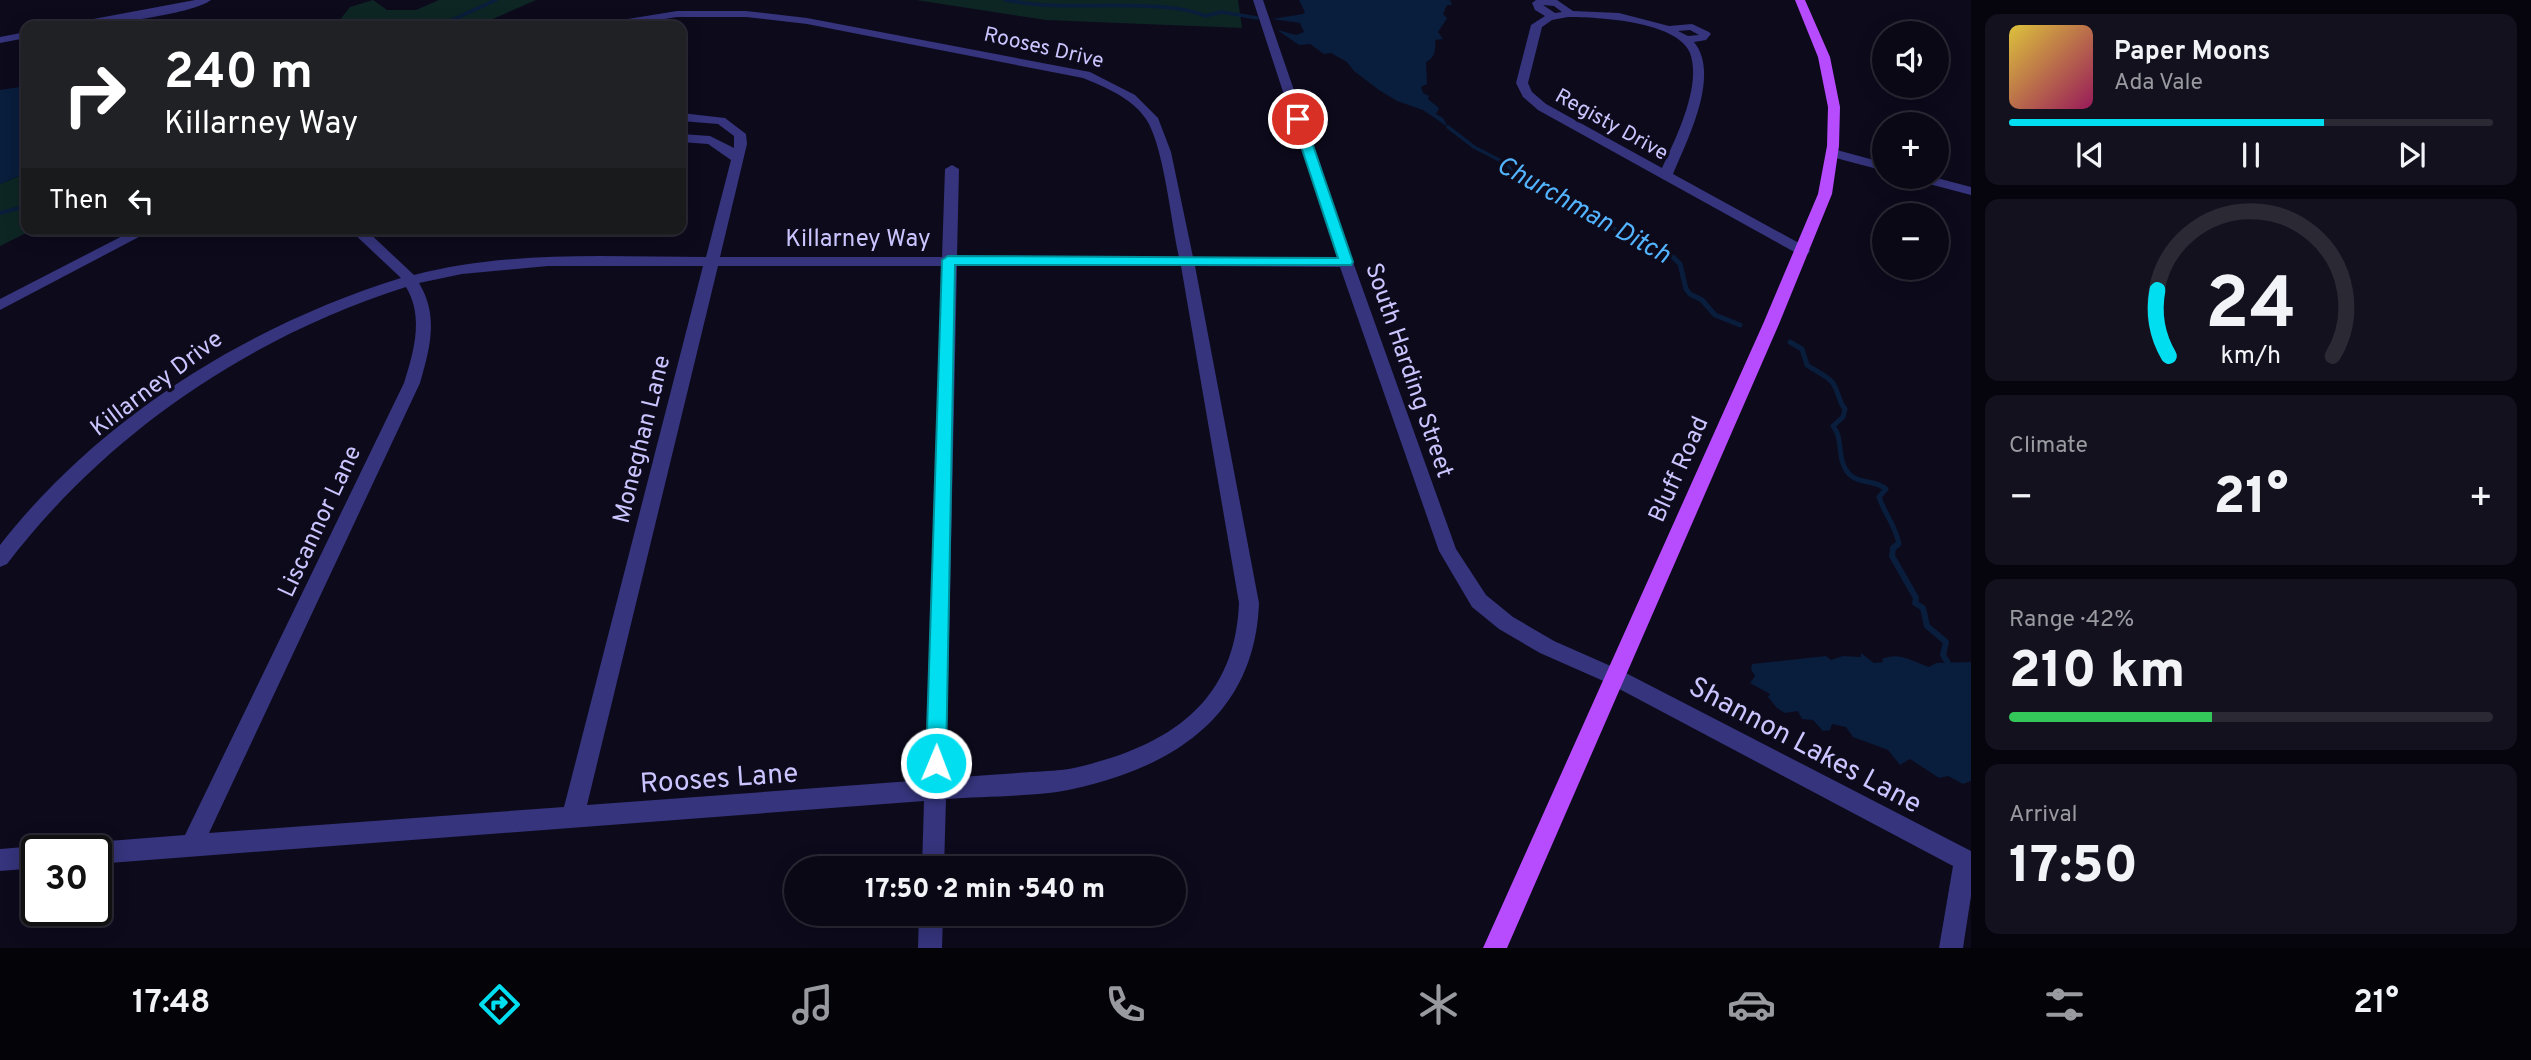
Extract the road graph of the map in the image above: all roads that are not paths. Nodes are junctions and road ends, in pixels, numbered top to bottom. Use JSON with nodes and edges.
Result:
{"nodes":[{"id":1,"x":206,"y":0,"type":"edge"},
{"id":2,"x":1258,"y":0,"type":"edge"},
{"id":3,"x":1800,"y":0,"type":"edge"},
{"id":4,"x":101,"y":21,"type":"edge"},
{"id":5,"x":633,"y":21,"type":"edge"},
{"id":6,"x":1669,"y":30,"type":"junction"},
{"id":7,"x":21,"y":36,"type":"edge"},
{"id":8,"x":0,"y":40,"type":"edge"},
{"id":9,"x":1686,"y":40,"type":"junction"},
{"id":10,"x":686,"y":118,"type":"edge"},
{"id":11,"x":686,"y":138,"type":"edge"},
{"id":12,"x":1833,"y":153,"type":"junction"},
{"id":13,"x":737,"y":159,"type":"junction"},
{"id":14,"x":1872,"y":164,"type":"edge"},
{"id":15,"x":952,"y":169,"type":"dead end"},
{"id":16,"x":1666,"y":175,"type":"junction"},
{"id":17,"x":1949,"y":185,"type":"edge"},
{"id":18,"x":1971,"y":191,"type":"edge"},
{"id":19,"x":136,"y":235,"type":"edge"},
{"id":20,"x":363,"y":235,"type":"edge"},
{"id":21,"x":1803,"y":251,"type":"junction"},
{"id":22,"x":948,"y":260,"type":"junction"},
{"id":23,"x":710,"y":261,"type":"junction"},
{"id":24,"x":1188,"y":261,"type":"junction"},
{"id":25,"x":1346,"y":262,"type":"junction"},
{"id":26,"x":413,"y":280,"type":"junction"},
{"id":27,"x":0,"y":306,"type":"edge"},
{"id":28,"x":0,"y":559,"type":"edge"},
{"id":29,"x":1249,"y":603,"type":"joint"},
{"id":30,"x":1615,"y":677,"type":"junction"},
{"id":31,"x":936,"y":791,"type":"junction"},
{"id":32,"x":573,"y":817,"type":"junction"},
{"id":33,"x":192,"y":845,"type":"junction"},
{"id":34,"x":112,"y":852,"type":"edge"},
{"id":35,"x":933,"y":856,"type":"edge"},
{"id":36,"x":21,"y":858,"type":"edge"},
{"id":37,"x":0,"y":860,"type":"edge"},
{"id":38,"x":1968,"y":862,"type":"edge"},
{"id":39,"x":931,"y":926,"type":"edge"},
{"id":40,"x":930,"y":948,"type":"edge"},
{"id":41,"x":1495,"y":948,"type":"edge"},
{"id":42,"x":1951,"y":948,"type":"edge"}],
"edges":[{"from":1,"to":4,"type":"street"},
{"from":2,"to":25,"type":"street","name":"South Harding Street"},
{"from":3,"to":12,"type":"main road","name":"Bluff Road"},
{"from":5,"to":24,"type":"street","name":"Rooses Drive"},
{"from":6,"to":9,"type":"street"},
{"from":6,"to":9,"type":"street"},
{"from":6,"to":16,"type":"street","name":"Registy Drive"},
{"from":7,"to":8,"type":"street"},
{"from":9,"to":16,"type":"street"},
{"from":10,"to":13,"type":"street","name":"Moneghan Lane"},
{"from":11,"to":13,"type":"street"},
{"from":12,"to":14,"type":"street"},
{"from":12,"to":21,"type":"main road","name":"Bluff Road"},
{"from":13,"to":23,"type":"street","name":"Moneghan Lane"},
{"from":15,"to":22,"type":"street"},
{"from":16,"to":21,"type":"street","name":"Registy Drive"},
{"from":17,"to":18,"type":"street"},
{"from":19,"to":27,"type":"street"},
{"from":20,"to":26,"type":"street"},
{"from":21,"to":30,"type":"main road","name":"Bluff Road"},
{"from":22,"to":23,"type":"street","name":"Killarney Way"},
{"from":22,"to":24,"type":"street","name":"Killarney Way"},
{"from":22,"to":31,"type":"street"},
{"from":23,"to":26,"type":"street","name":"Killarney Way"},
{"from":23,"to":32,"type":"street","name":"Moneghan Lane"},
{"from":24,"to":25,"type":"street","name":"Killarney Way"},
{"from":24,"to":29,"type":"street","name":"Rooses Drive"},
{"from":25,"to":30,"type":"street","name":"South Harding Street"},
{"from":26,"to":28,"type":"street","name":"Killarney Drive"},
{"from":26,"to":33,"type":"street","name":"Liscannor Lane"},
{"from":29,"to":31,"type":"street","name":"Rooses Lane"},
{"from":30,"to":38,"type":"street","name":"Shannon Lakes Lane"},
{"from":30,"to":41,"type":"main road","name":"Bluff Road"},
{"from":31,"to":32,"type":"street","name":"Rooses Lane"},
{"from":31,"to":35,"type":"street"},
{"from":32,"to":33,"type":"street","name":"Rooses Lane"},
{"from":33,"to":34,"type":"street","name":"Rooses Lane"},
{"from":36,"to":37,"type":"street"},
{"from":38,"to":42,"type":"street"},
{"from":39,"to":40,"type":"street"}]}
